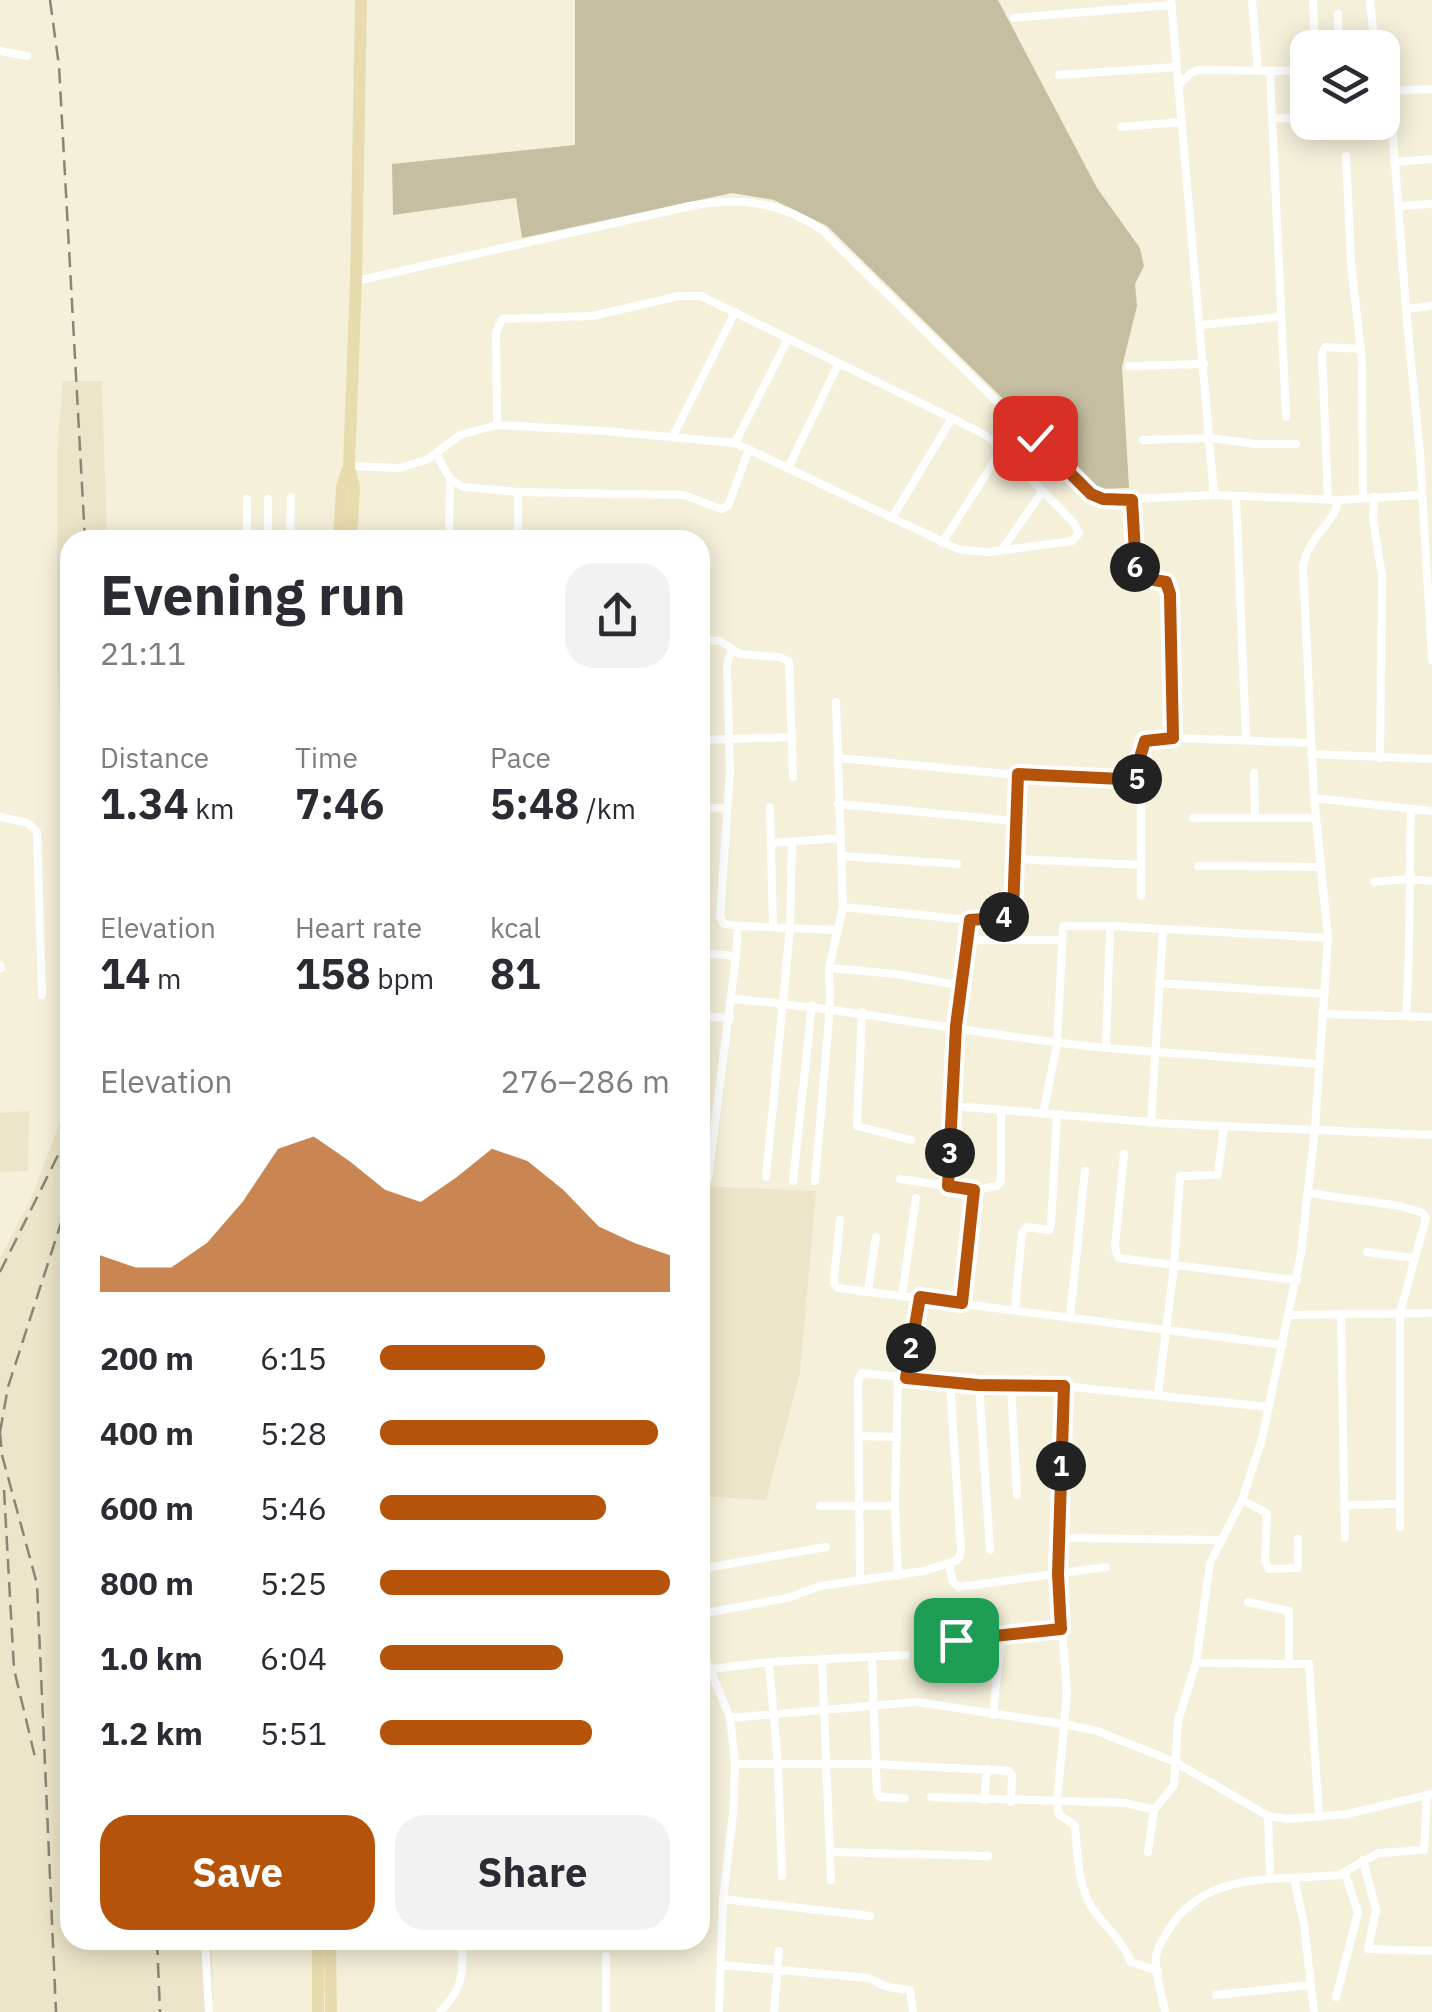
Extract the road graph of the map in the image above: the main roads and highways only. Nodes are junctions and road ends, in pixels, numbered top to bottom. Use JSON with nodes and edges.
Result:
{"nodes":[{"id":1,"x":361,"y":0,"type":"edge"},
{"id":2,"x":349,"y":466,"type":"junction"},
{"id":3,"x":340,"y":530,"type":"edge"},
{"id":4,"x":352,"y":530,"type":"edge"},
{"id":5,"x":318,"y":1950,"type":"edge"},
{"id":6,"x":330,"y":1950,"type":"edge"},
{"id":7,"x":318,"y":2012,"type":"edge"},
{"id":8,"x":331,"y":2012,"type":"edge"}],
"edges":[{"from":1,"to":2,"type":"main road"},
{"from":2,"to":3,"type":"main road"},
{"from":2,"to":4,"type":"main road"},
{"from":5,"to":7,"type":"main road"},
{"from":6,"to":8,"type":"main road"}]}
